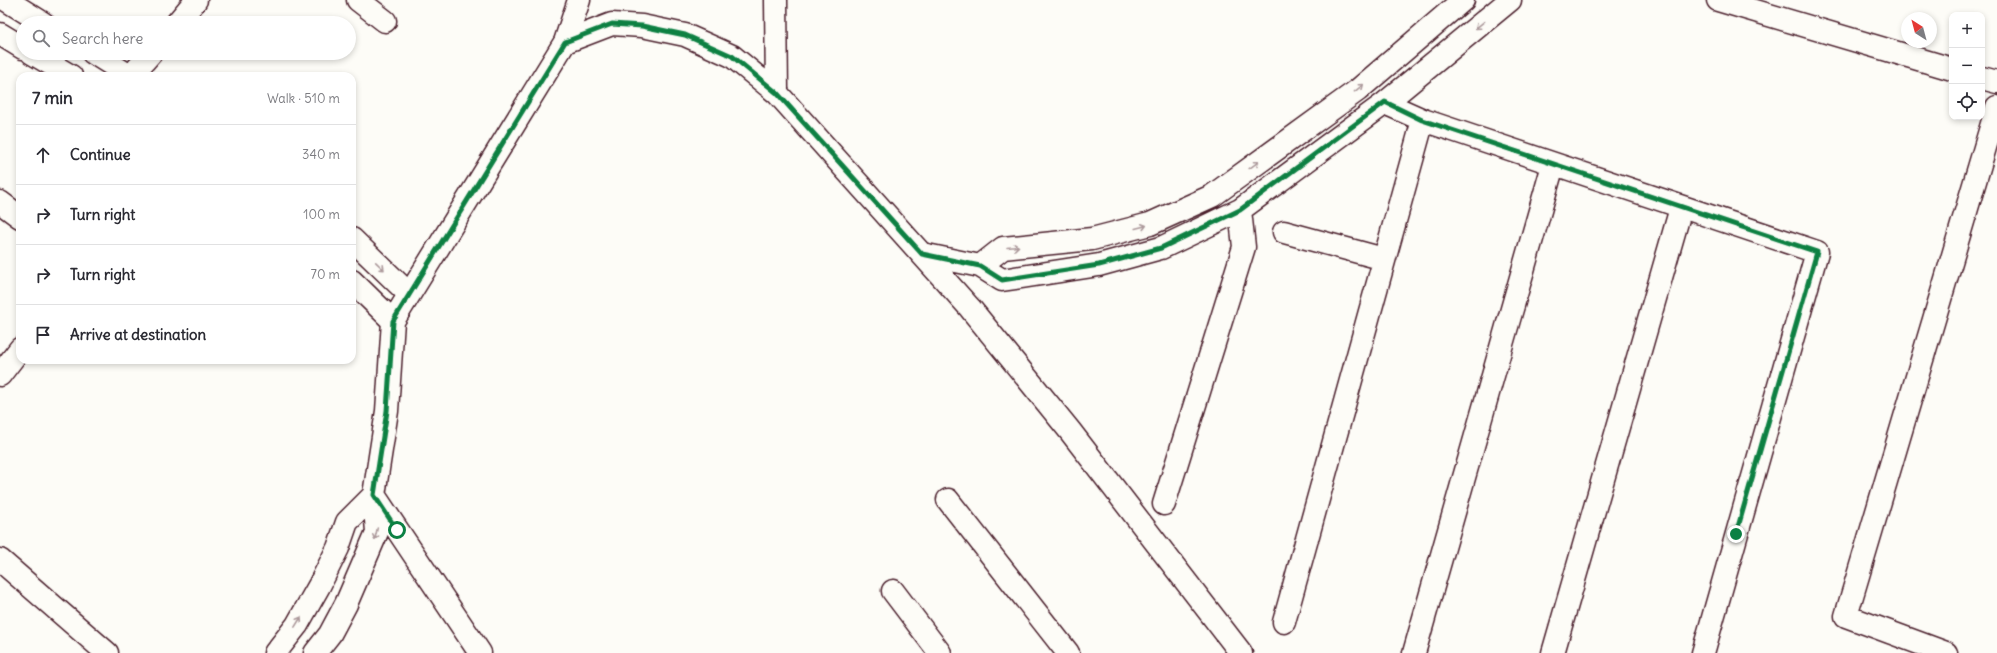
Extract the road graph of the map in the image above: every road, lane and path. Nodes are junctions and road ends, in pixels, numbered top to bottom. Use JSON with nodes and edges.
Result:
{"nodes":[{"id":1,"x":6,"y":0,"type":"edge"},
{"id":2,"x":358,"y":0,"type":"edge"},
{"id":3,"x":579,"y":0,"type":"edge"},
{"id":4,"x":776,"y":0,"type":"edge"},
{"id":5,"x":1463,"y":0,"type":"edge"},
{"id":6,"x":1510,"y":0,"type":"edge"},
{"id":7,"x":1718,"y":0,"type":"edge"},
{"id":8,"x":32,"y":16,"type":"edge"},
{"id":9,"x":385,"y":21,"type":"dead end"},
{"id":10,"x":0,"y":34,"type":"edge"},
{"id":11,"x":565,"y":42,"type":"junction"},
{"id":12,"x":16,"y":44,"type":"edge"},
{"id":13,"x":44,"y":60,"type":"edge"},
{"id":14,"x":105,"y":60,"type":"edge"},
{"id":15,"x":145,"y":60,"type":"edge"},
{"id":16,"x":1949,"y":68,"type":"edge"},
{"id":17,"x":64,"y":72,"type":"edge"},
{"id":18,"x":124,"y":72,"type":"edge"},
{"id":19,"x":134,"y":72,"type":"edge"},
{"id":20,"x":1985,"y":79,"type":"edge"},
{"id":21,"x":1997,"y":82,"type":"edge"},
{"id":22,"x":777,"y":93,"type":"junction"},
{"id":23,"x":1385,"y":102,"type":"junction"},
{"id":24,"x":1997,"y":107,"type":"edge"},
{"id":25,"x":1422,"y":120,"type":"junction"},
{"id":26,"x":1553,"y":165,"type":"junction"},
{"id":27,"x":0,"y":202,"type":"edge"},
{"id":28,"x":1681,"y":208,"type":"junction"},
{"id":29,"x":1240,"y":210,"type":"junction"},
{"id":30,"x":16,"y":214,"type":"edge"},
{"id":31,"x":1284,"y":232,"type":"dead end"},
{"id":32,"x":356,"y":243,"type":"edge"},
{"id":33,"x":922,"y":254,"type":"junction"},
{"id":34,"x":1384,"y":259,"type":"junction"},
{"id":35,"x":980,"y":266,"type":"junction"},
{"id":36,"x":356,"y":285,"type":"edge"},
{"id":37,"x":409,"y":294,"type":"junction"},
{"id":38,"x":393,"y":321,"type":"junction"},
{"id":39,"x":374,"y":495,"type":"junction"},
{"id":40,"x":948,"y":500,"type":"dead end"},
{"id":41,"x":1164,"y":504,"type":"dead end"},
{"id":42,"x":0,"y":560,"type":"edge"},
{"id":43,"x":893,"y":591,"type":"dead end"},
{"id":44,"x":1284,"y":622,"type":"dead end"},
{"id":45,"x":107,"y":653,"type":"edge"},
{"id":46,"x":275,"y":653,"type":"edge"},
{"id":47,"x":315,"y":653,"type":"edge"},
{"id":48,"x":480,"y":653,"type":"edge"},
{"id":49,"x":940,"y":653,"type":"edge"},
{"id":50,"x":1068,"y":653,"type":"edge"},
{"id":51,"x":1241,"y":653,"type":"edge"},
{"id":52,"x":1414,"y":653,"type":"edge"},
{"id":53,"x":1553,"y":653,"type":"edge"},
{"id":54,"x":1703,"y":653,"type":"edge"},
{"id":55,"x":1946,"y":653,"type":"edge"}],
"edges":[{"from":1,"to":8,"type":"street"},
{"from":2,"to":9,"type":"street"},
{"from":3,"to":11,"type":"street"},
{"from":4,"to":22,"type":"street"},
{"from":35,"to":5,"type":"street","one_way":true},
{"from":6,"to":23,"type":"street","one_way":true},
{"from":7,"to":16,"type":"street"},
{"from":10,"to":12,"type":"street"},
{"from":11,"to":22,"type":"street"},
{"from":11,"to":37,"type":"street"},
{"from":13,"to":17,"type":"street"},
{"from":14,"to":18,"type":"street"},
{"from":15,"to":19,"type":"street"},
{"from":20,"to":21,"type":"street"},
{"from":22,"to":33,"type":"street"},
{"from":23,"to":25,"type":"street"},
{"from":23,"to":29,"type":"street"},
{"from":24,"to":55,"type":"street"},
{"from":25,"to":26,"type":"street"},
{"from":25,"to":34,"type":"street"},
{"from":26,"to":28,"type":"street"},
{"from":26,"to":52,"type":"street"},
{"from":27,"to":30,"type":"street"},
{"from":28,"to":53,"type":"street"},
{"from":28,"to":54,"type":"street"},
{"from":29,"to":35,"type":"street"},
{"from":29,"to":41,"type":"street"},
{"from":31,"to":34,"type":"street"},
{"from":32,"to":37,"type":"street","one_way":true},
{"from":33,"to":35,"type":"street"},
{"from":33,"to":51,"type":"street"},
{"from":34,"to":44,"type":"street"},
{"from":36,"to":38,"type":"street"},
{"from":37,"to":38,"type":"street"},
{"from":38,"to":39,"type":"street"},
{"from":46,"to":39,"type":"street","one_way":true},
{"from":39,"to":47,"type":"street","one_way":true},
{"from":39,"to":48,"type":"street"},
{"from":40,"to":50,"type":"street"},
{"from":42,"to":45,"type":"street"},
{"from":43,"to":49,"type":"street"}]}
